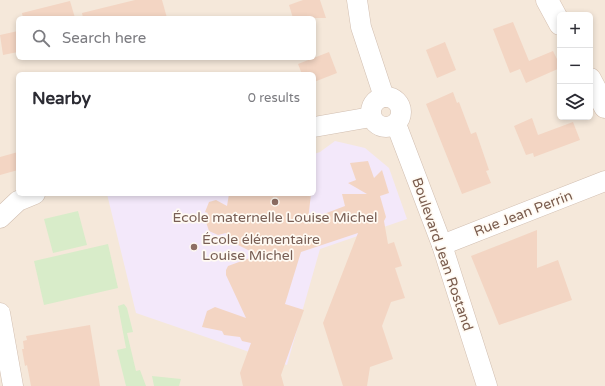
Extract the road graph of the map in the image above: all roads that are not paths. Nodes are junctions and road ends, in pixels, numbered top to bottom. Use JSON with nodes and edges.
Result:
{"nodes":[{"id":1,"x":346,"y":0,"type":"edge"},
{"id":2,"x":357,"y":0,"type":"edge"},
{"id":3,"x":547,"y":0,"type":"edge"},
{"id":4,"x":557,"y":18,"type":"edge"},
{"id":5,"x":362,"y":27,"type":"junction"},
{"id":6,"x":593,"y":84,"type":"edge"},
{"id":7,"x":384,"y":98,"type":"junction"},
{"id":8,"x":605,"y":107,"type":"edge"},
{"id":9,"x":372,"y":117,"type":"junction"},
{"id":10,"x":396,"y":124,"type":"junction"},
{"id":11,"x":316,"y":127,"type":"edge"},
{"id":12,"x":605,"y":181,"type":"edge"},
{"id":13,"x":30,"y":196,"type":"edge"},
{"id":14,"x":0,"y":218,"type":"edge"},
{"id":15,"x":442,"y":245,"type":"junction"},
{"id":16,"x":0,"y":313,"type":"edge"},
{"id":17,"x":12,"y":386,"type":"edge"},
{"id":18,"x":487,"y":386,"type":"edge"}],
"edges":[{"from":1,"to":5,"type":"street"},
{"from":2,"to":5,"type":"street"},
{"from":3,"to":4,"type":"main road"},
{"from":5,"to":7,"type":"street"},
{"from":6,"to":8,"type":"main road"},
{"from":7,"to":9,"type":"street"},
{"from":7,"to":10,"type":"street"},
{"from":9,"to":10,"type":"street"},
{"from":9,"to":11,"type":"street"},
{"from":10,"to":15,"type":"street","name":"Boulevard Jean Rostand"},
{"from":12,"to":15,"type":"street","name":"Rue Jean Perrin"},
{"from":13,"to":14,"type":"street"},
{"from":15,"to":18,"type":"street","name":"Boulevard Jean Rostand"},
{"from":16,"to":17,"type":"street"}]}
